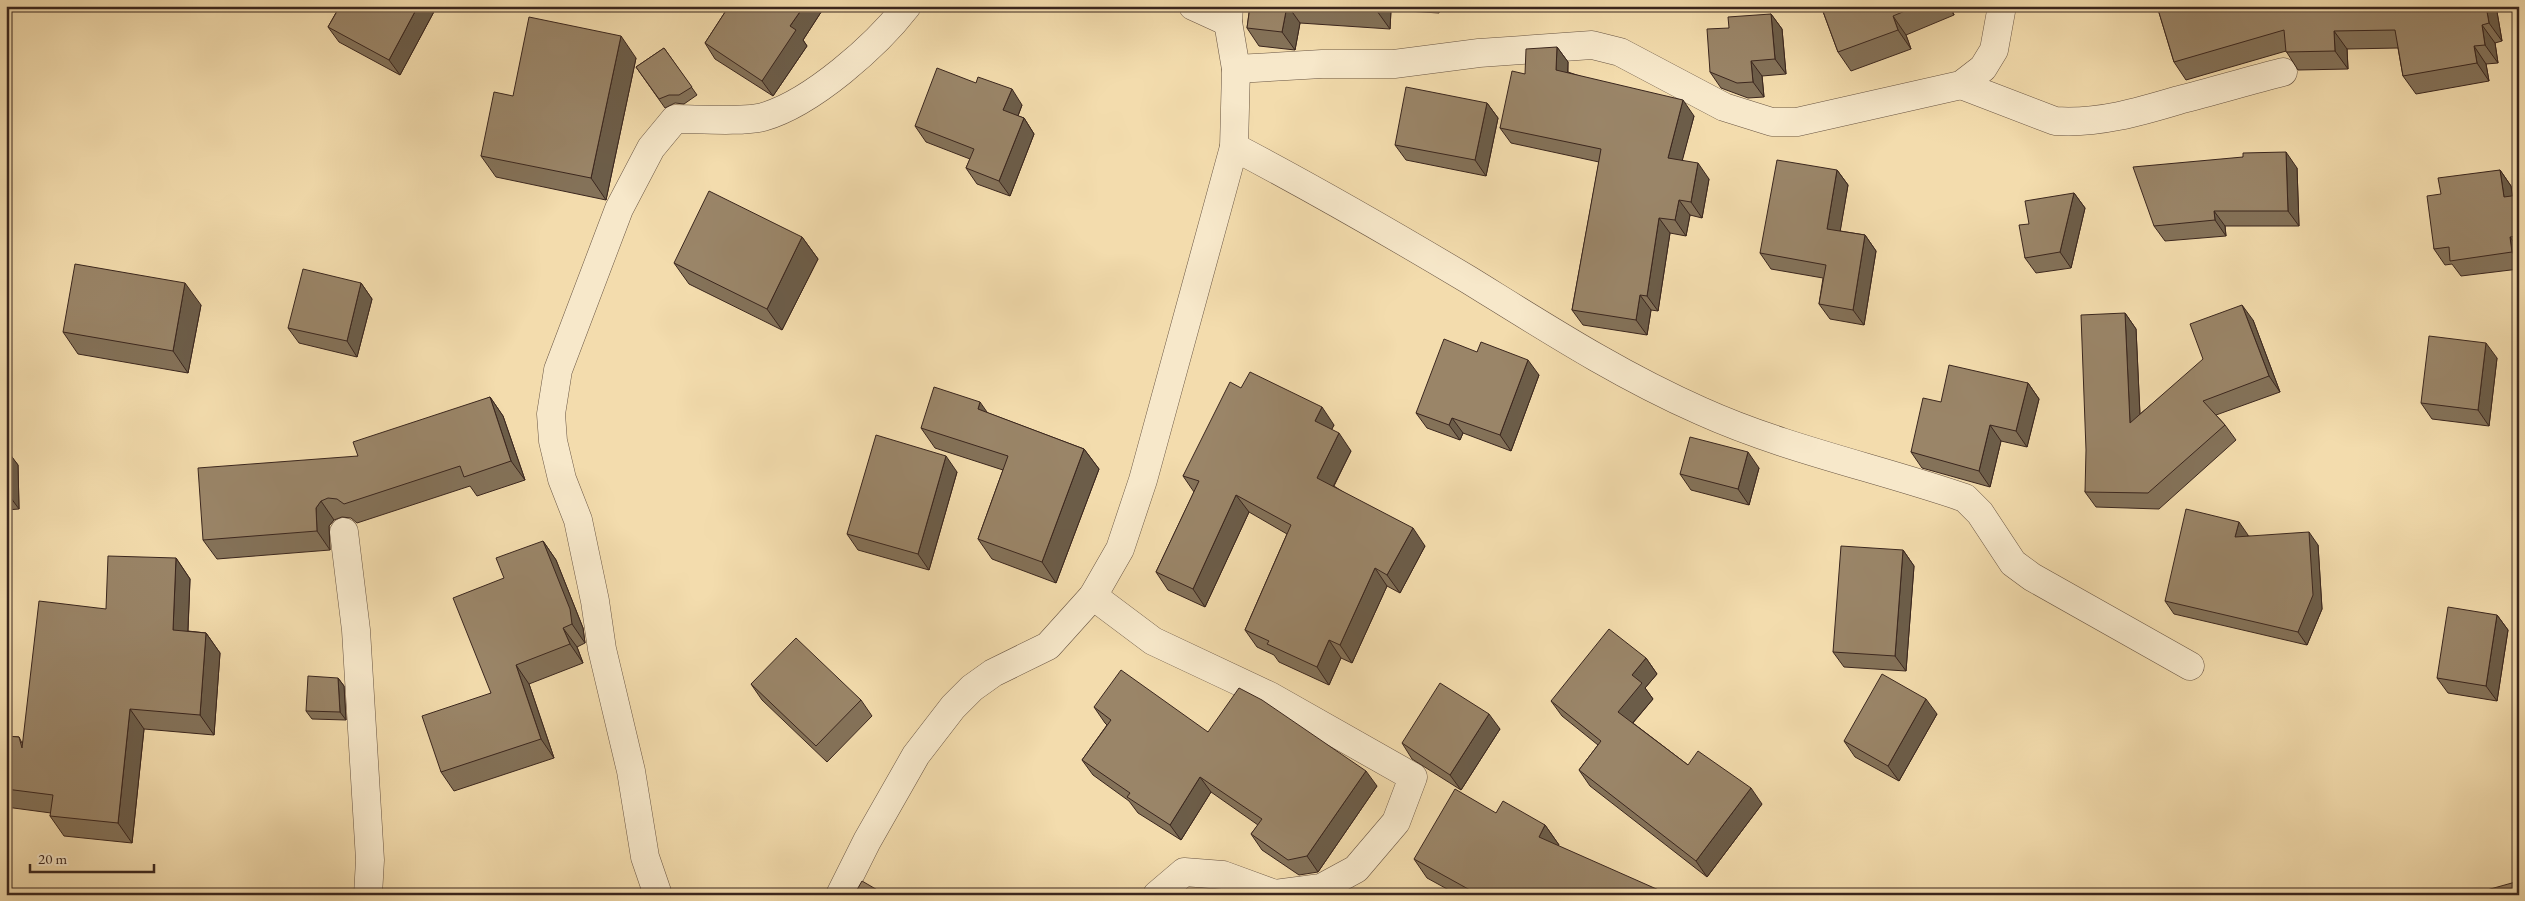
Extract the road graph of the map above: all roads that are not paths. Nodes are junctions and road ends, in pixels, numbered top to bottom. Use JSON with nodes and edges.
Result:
{"nodes":[{"id":1,"x":907,"y":6,"type":"edge"},
{"id":2,"x":1193,"y":6,"type":"edge"},
{"id":3,"x":2002,"y":6,"type":"edge"},
{"id":4,"x":1228,"y":14,"type":"edge"},
{"id":5,"x":1236,"y":69,"type":"junction"},
{"id":6,"x":2282,"y":72,"type":"dead end"},
{"id":7,"x":1961,"y":85,"type":"junction"},
{"id":8,"x":1234,"y":146,"type":"junction"},
{"id":9,"x":344,"y":532,"type":"dead end"},
{"id":10,"x":1093,"y":596,"type":"junction"},
{"id":11,"x":2190,"y":666,"type":"dead end"},
{"id":12,"x":368,"y":895,"type":"edge"},
{"id":13,"x":658,"y":895,"type":"edge"},
{"id":14,"x":840,"y":895,"type":"edge"},
{"id":15,"x":1157,"y":895,"type":"edge"}],
"edges":[{"from":1,"to":13,"type":"street"},
{"from":2,"to":4,"type":"street"},
{"from":3,"to":7,"type":"street"},
{"from":4,"to":5,"type":"street"},
{"from":5,"to":7,"type":"street"},
{"from":5,"to":8,"type":"street"},
{"from":6,"to":7,"type":"street"},
{"from":8,"to":10,"type":"street"},
{"from":8,"to":11,"type":"street"},
{"from":9,"to":12,"type":"street"},
{"from":10,"to":14,"type":"street"},
{"from":10,"to":15,"type":"street"}]}
